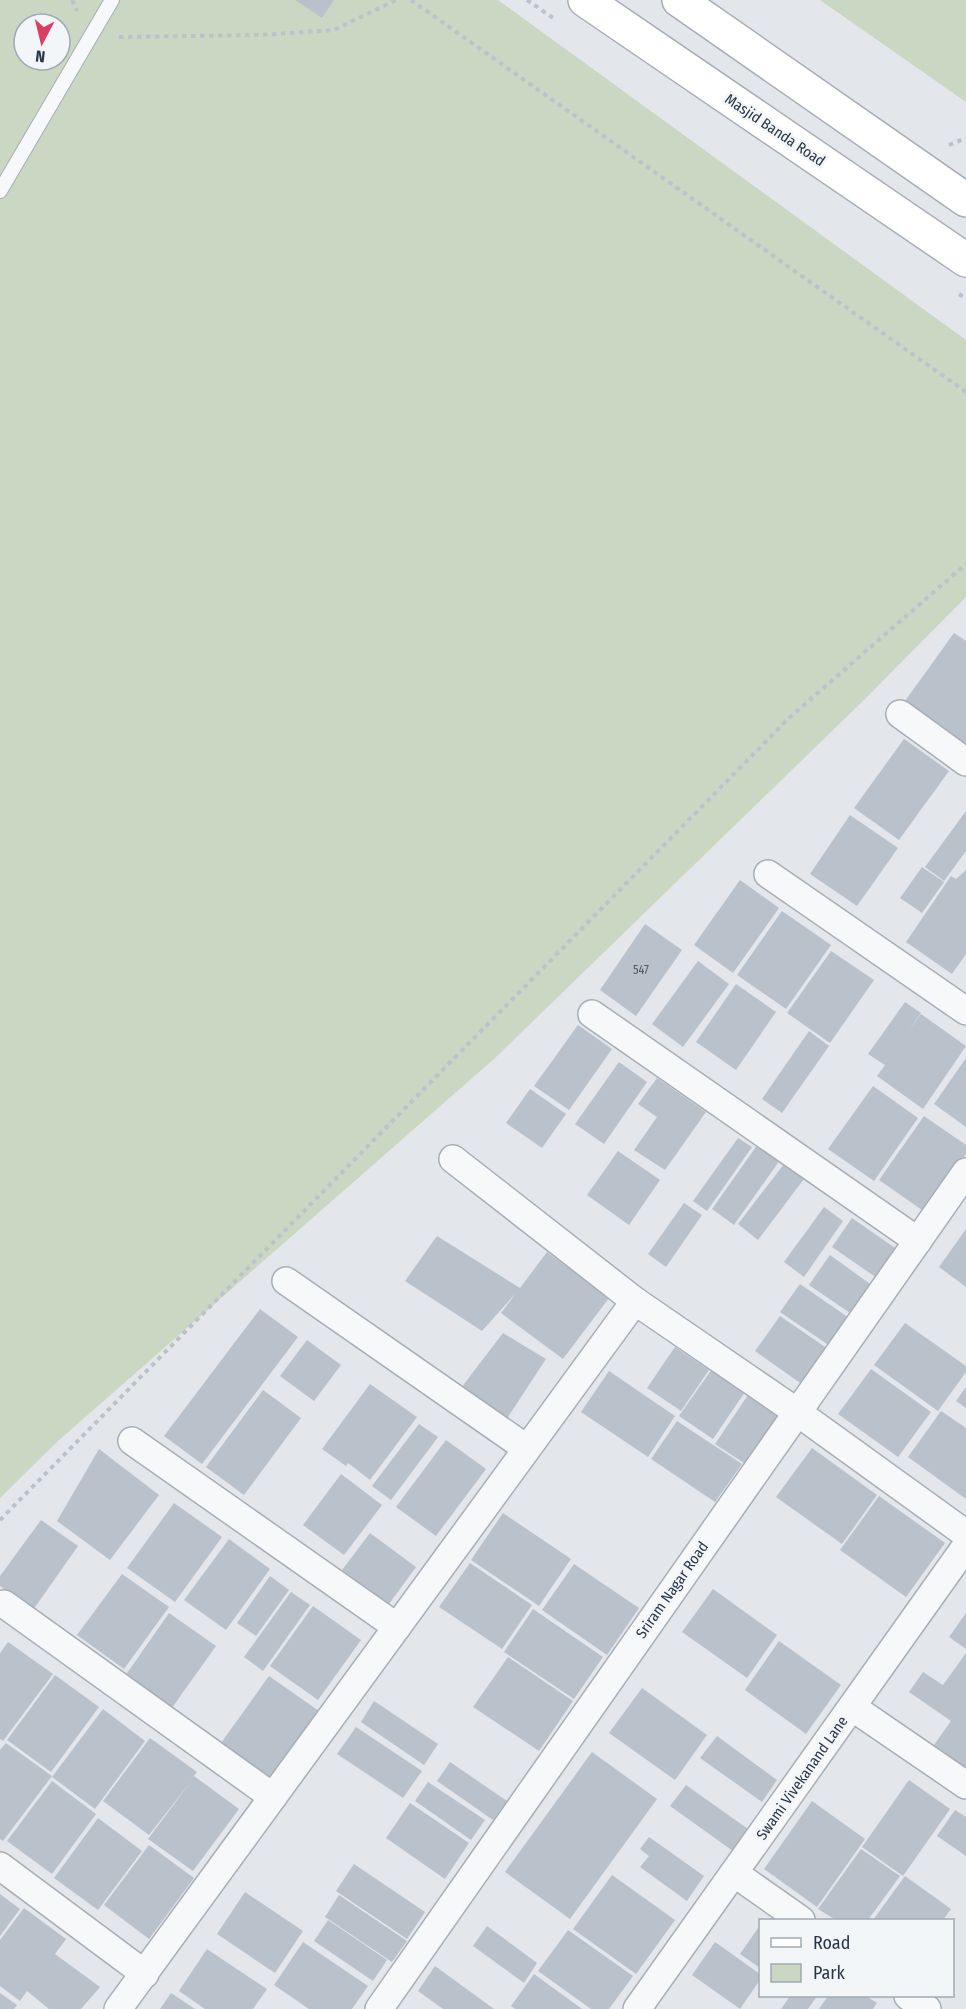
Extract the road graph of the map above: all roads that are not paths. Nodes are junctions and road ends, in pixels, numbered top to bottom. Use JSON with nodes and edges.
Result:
{"nodes":[{"id":1,"x":112,"y":0,"type":"edge"},
{"id":2,"x":585,"y":0,"type":"edge"},
{"id":3,"x":679,"y":0,"type":"edge"},
{"id":4,"x":0,"y":191,"type":"edge"},
{"id":5,"x":966,"y":200,"type":"edge"},
{"id":6,"x":966,"y":260,"type":"edge"},
{"id":7,"x":900,"y":714,"type":"dead end"},
{"id":8,"x":966,"y":762,"type":"edge"},
{"id":9,"x":768,"y":874,"type":"dead end"},
{"id":10,"x":966,"y":1011,"type":"edge"},
{"id":11,"x":592,"y":1014,"type":"dead end"},
{"id":12,"x":453,"y":1159,"type":"dead end"},
{"id":13,"x":966,"y":1173,"type":"edge"},
{"id":14,"x":918,"y":1241,"type":"junction"},
{"id":15,"x":286,"y":1281,"type":"dead end"},
{"id":16,"x":635,"y":1301,"type":"junction"},
{"id":17,"x":797,"y":1412,"type":"junction"},
{"id":18,"x":132,"y":1441,"type":"dead end"},
{"id":19,"x":526,"y":1448,"type":"junction"},
{"id":20,"x":966,"y":1534,"type":"edge"},
{"id":21,"x":966,"y":1546,"type":"edge"},
{"id":22,"x":4,"y":1604,"type":"dead end"},
{"id":23,"x":397,"y":1627,"type":"junction"},
{"id":24,"x":852,"y":1707,"type":"junction"},
{"id":25,"x":966,"y":1785,"type":"edge"},
{"id":26,"x":273,"y":1797,"type":"junction"},
{"id":27,"x":0,"y":1866,"type":"edge"},
{"id":28,"x":734,"y":1873,"type":"junction"},
{"id":29,"x":800,"y":1919,"type":"edge"},
{"id":30,"x":145,"y":1974,"type":"junction"},
{"id":31,"x":911,"y":1997,"type":"edge"},
{"id":32,"x":118,"y":2009,"type":"edge"},
{"id":33,"x":379,"y":2009,"type":"edge"},
{"id":34,"x":637,"y":2009,"type":"edge"},
{"id":35,"x":927,"y":2009,"type":"edge"}],
"edges":[{"from":1,"to":4,"type":"lane"},
{"from":2,"to":6,"type":"main road","name":"Masjid Banda Road"},
{"from":3,"to":5,"type":"main road"},
{"from":7,"to":8,"type":"street"},
{"from":9,"to":10,"type":"street"},
{"from":11,"to":14,"type":"street"},
{"from":12,"to":16,"type":"street"},
{"from":13,"to":14,"type":"street","name":"Sriram Nagar Road"},
{"from":14,"to":17,"type":"street","name":"Sriram Nagar Road"},
{"from":15,"to":19,"type":"street"},
{"from":16,"to":17,"type":"street"},
{"from":16,"to":19,"type":"street"},
{"from":17,"to":20,"type":"street"},
{"from":17,"to":33,"type":"street","name":"Sriram Nagar Road"},
{"from":18,"to":23,"type":"street"},
{"from":19,"to":23,"type":"street"},
{"from":21,"to":24,"type":"street","name":"Swami Vivekanand Lane"},
{"from":22,"to":26,"type":"street"},
{"from":23,"to":26,"type":"street"},
{"from":24,"to":25,"type":"street"},
{"from":24,"to":28,"type":"street","name":"Swami Vivekanand Lane"},
{"from":26,"to":30,"type":"street"},
{"from":27,"to":30,"type":"street"},
{"from":28,"to":29,"type":"street"},
{"from":28,"to":34,"type":"street","name":"Swami Vivekanand Lane"},
{"from":30,"to":32,"type":"street"},
{"from":31,"to":35,"type":"street"}]}
